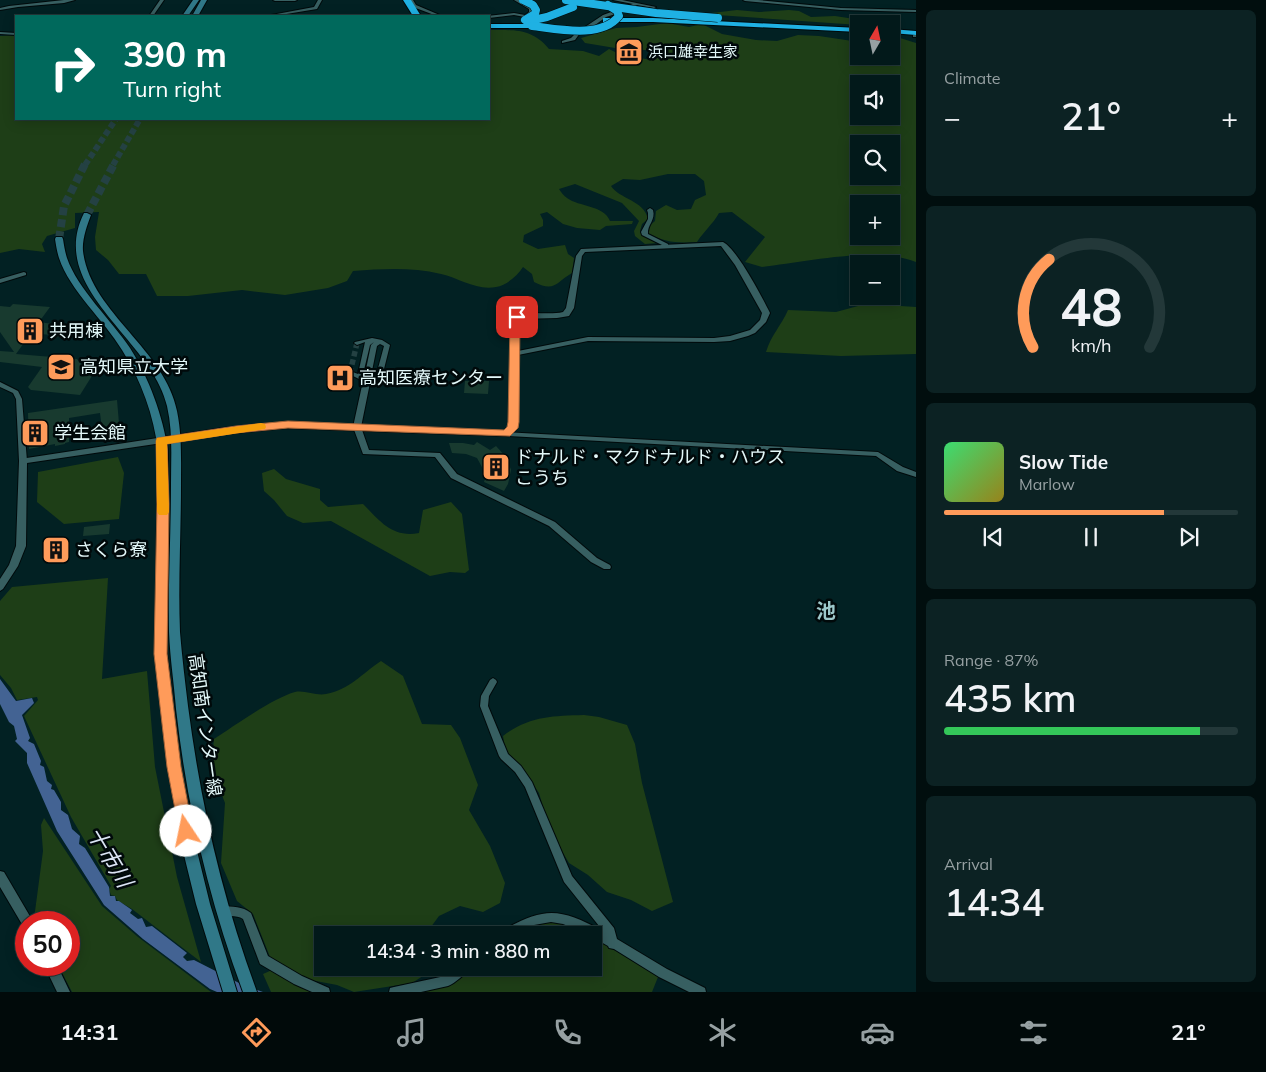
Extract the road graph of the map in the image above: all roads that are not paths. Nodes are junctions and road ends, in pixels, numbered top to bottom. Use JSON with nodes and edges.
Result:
{"nodes":[{"id":1,"x":30,"y":0,"type":"edge"},
{"id":2,"x":73,"y":0,"type":"edge"},
{"id":3,"x":162,"y":0,"type":"edge"},
{"id":4,"x":196,"y":0,"type":"edge"},
{"id":5,"x":204,"y":0,"type":"edge"},
{"id":6,"x":275,"y":0,"type":"edge"},
{"id":7,"x":295,"y":0,"type":"edge"},
{"id":8,"x":320,"y":0,"type":"edge"},
{"id":9,"x":401,"y":0,"type":"edge"},
{"id":10,"x":406,"y":0,"type":"edge"},
{"id":11,"x":411,"y":0,"type":"edge"},
{"id":12,"x":516,"y":0,"type":"edge"},
{"id":13,"x":523,"y":0,"type":"edge"},
{"id":14,"x":566,"y":0,"type":"edge"},
{"id":15,"x":590,"y":0,"type":"edge"},
{"id":16,"x":617,"y":2,"type":"edge"},
{"id":17,"x":750,"y":2,"type":"edge"},
{"id":18,"x":21,"y":4,"type":"junction"},
{"id":19,"x":635,"y":4,"type":"junction"},
{"id":20,"x":654,"y":7,"type":"dead end"},
{"id":21,"x":0,"y":9,"type":"edge"},
{"id":22,"x":916,"y":11,"type":"edge"},
{"id":23,"x":412,"y":14,"type":"edge"},
{"id":24,"x":152,"y":15,"type":"edge"},
{"id":25,"x":186,"y":15,"type":"edge"},
{"id":26,"x":196,"y":15,"type":"edge"},
{"id":27,"x":274,"y":15,"type":"edge"},
{"id":28,"x":437,"y":15,"type":"edge"},
{"id":29,"x":490,"y":17,"type":"edge"},
{"id":30,"x":718,"y":17,"type":"junction"},
{"id":31,"x":528,"y":22,"type":"junction"},
{"id":32,"x":490,"y":25,"type":"edge"},
{"id":33,"x":490,"y":25,"type":"edge"},
{"id":34,"x":850,"y":28,"type":"edge"},
{"id":35,"x":850,"y":29,"type":"edge"},
{"id":36,"x":900,"y":32,"type":"edge"},
{"id":37,"x":0,"y":33,"type":"edge"},
{"id":38,"x":578,"y":33,"type":"junction"},
{"id":39,"x":15,"y":34,"type":"edge"},
{"id":40,"x":916,"y":35,"type":"edge"},
{"id":41,"x":564,"y":42,"type":"dead end"},
{"id":42,"x":650,"y":210,"type":"dead end"},
{"id":43,"x":88,"y":214,"type":"tunnel mouth"},
{"id":44,"x":59,"y":238,"type":"tunnel mouth"},
{"id":45,"x":666,"y":245,"type":"junction"},
{"id":46,"x":24,"y":274,"type":"dead end"},
{"id":47,"x":0,"y":282,"type":"edge"},
{"id":48,"x":372,"y":340,"type":"junction"},
{"id":49,"x":380,"y":341,"type":"junction"},
{"id":50,"x":357,"y":343,"type":"dead end"},
{"id":51,"x":514,"y":354,"type":"junction"},
{"id":52,"x":350,"y":373,"type":"dead end"},
{"id":53,"x":368,"y":381,"type":"junction"},
{"id":54,"x":0,"y":384,"type":"edge"},
{"id":55,"x":357,"y":427,"type":"junction"},
{"id":56,"x":506,"y":434,"type":"junction"},
{"id":57,"x":174,"y":439,"type":"junction"},
{"id":58,"x":161,"y":441,"type":"junction"},
{"id":59,"x":23,"y":461,"type":"junction"},
{"id":60,"x":916,"y":475,"type":"edge"},
{"id":61,"x":607,"y":567,"type":"dead end"},
{"id":62,"x":0,"y":586,"type":"edge"},
{"id":63,"x":493,"y":682,"type":"dead end"},
{"id":64,"x":0,"y":876,"type":"edge"},
{"id":65,"x":21,"y":911,"type":"edge"},
{"id":66,"x":222,"y":911,"type":"junction"},
{"id":67,"x":524,"y":926,"type":"edge"},
{"id":68,"x":582,"y":926,"type":"edge"},
{"id":69,"x":602,"y":938,"type":"edge"},
{"id":70,"x":613,"y":944,"type":"junction"},
{"id":71,"x":56,"y":976,"type":"edge"},
{"id":72,"x":454,"y":976,"type":"edge"},
{"id":73,"x":64,"y":992,"type":"edge"},
{"id":74,"x":230,"y":992,"type":"edge"},
{"id":75,"x":250,"y":992,"type":"edge"},
{"id":76,"x":325,"y":992,"type":"edge"},
{"id":77,"x":394,"y":992,"type":"edge"},
{"id":78,"x":701,"y":992,"type":"edge"}],
"edges":[{"from":1,"to":18,"type":"street"},
{"from":2,"to":18,"type":"street"},
{"from":3,"to":24,"type":"street"},
{"from":4,"to":25,"type":"main road"},
{"from":5,"to":26,"type":"main road"},
{"from":6,"to":7,"type":"street"},
{"from":8,"to":27,"type":"street"},
{"from":9,"to":23,"type":"highway"},
{"from":10,"to":23,"type":"highway"},
{"from":11,"to":28,"type":"street"},
{"from":12,"to":31,"type":"street"},
{"from":13,"to":31,"type":"highway","bridge":true},
{"from":14,"to":30,"type":"highway","bridge":true},
{"from":15,"to":31,"type":"highway","bridge":true},
{"from":16,"to":19,"type":"street"},
{"from":16,"to":30,"type":"highway","bridge":true},
{"from":16,"to":31,"type":"highway","bridge":true},
{"from":17,"to":22,"type":"street"},
{"from":18,"to":21,"type":"street"},
{"from":19,"to":20,"type":"street"},
{"from":19,"to":38,"type":"street"},
{"from":29,"to":31,"type":"street"},
{"from":30,"to":34,"type":"highway"},
{"from":31,"to":32,"type":"highway"},
{"from":31,"to":33,"type":"highway"},
{"from":31,"to":35,"type":"highway","bridge":true},
{"from":31,"to":38,"type":"street"},
{"from":36,"to":40,"type":"highway"},
{"from":37,"to":39,"type":"street"},
{"from":38,"to":41,"type":"street"},
{"from":42,"to":45,"type":"street"},
{"from":43,"to":57,"type":"main road","name":"高知南インター線"},
{"from":44,"to":58,"type":"main road","name":"高知南インター線"},
{"from":45,"to":51,"type":"street"},
{"from":45,"to":51,"type":"street"},
{"from":46,"to":47,"type":"street"},
{"from":48,"to":49,"type":"street"},
{"from":48,"to":50,"type":"street"},
{"from":48,"to":53,"type":"street"},
{"from":49,"to":53,"type":"street"},
{"from":49,"to":53,"type":"street"},
{"from":51,"to":56,"type":"street"},
{"from":52,"to":53,"type":"street"},
{"from":53,"to":55,"type":"street"},
{"from":54,"to":59,"type":"street"},
{"from":55,"to":56,"type":"street"},
{"from":55,"to":57,"type":"street"},
{"from":55,"to":61,"type":"street"},
{"from":56,"to":60,"type":"street"},
{"from":57,"to":58,"type":"street"},
{"from":57,"to":66,"type":"main road","name":"高知南インター線"},
{"from":58,"to":59,"type":"street"},
{"from":58,"to":74,"type":"main road","name":"高知南インター線"},
{"from":59,"to":62,"type":"street"},
{"from":63,"to":70,"type":"street"},
{"from":64,"to":65,"type":"street"},
{"from":66,"to":75,"type":"main road","name":"高知南インター線"},
{"from":66,"to":76,"type":"street"},
{"from":67,"to":68,"type":"street"},
{"from":69,"to":70,"type":"street"},
{"from":70,"to":78,"type":"street"},
{"from":71,"to":73,"type":"street"},
{"from":72,"to":77,"type":"street"}]}
